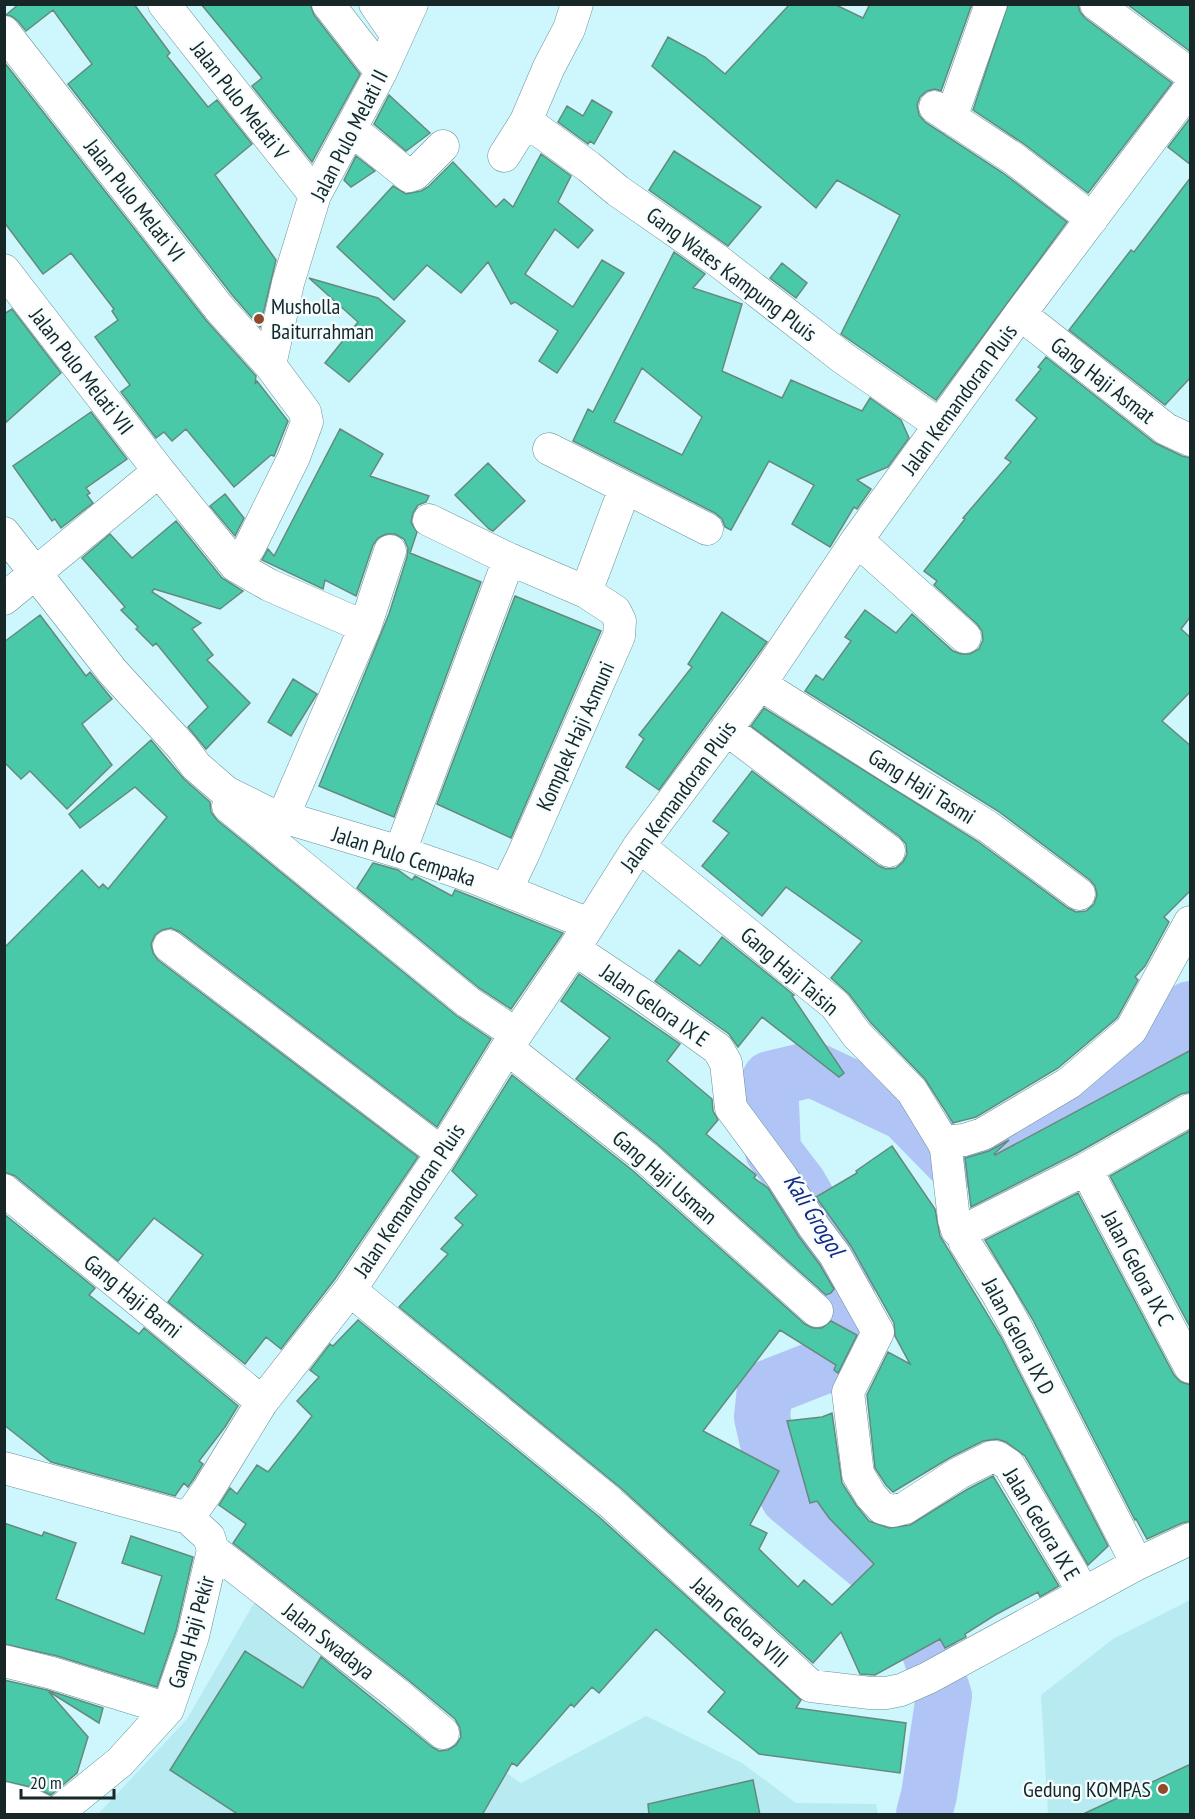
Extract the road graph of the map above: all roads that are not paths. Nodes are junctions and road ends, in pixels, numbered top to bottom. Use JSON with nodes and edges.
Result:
{"nodes":[{"id":1,"x":164,"y":4,"type":"edge"},
{"id":2,"x":328,"y":4,"type":"edge"},
{"id":3,"x":375,"y":4,"type":"edge"},
{"id":4,"x":412,"y":4,"type":"edge"},
{"id":5,"x":577,"y":4,"type":"edge"},
{"id":6,"x":991,"y":4,"type":"edge"},
{"id":7,"x":1096,"y":4,"type":"edge"},
{"id":8,"x":4,"y":32,"type":"edge"},
{"id":9,"x":397,"y":36,"type":"junction"},
{"id":10,"x":381,"y":72,"type":"junction"},
{"id":11,"x":1191,"y":74,"type":"edge"},
{"id":12,"x":1191,"y":88,"type":"edge"},
{"id":13,"x":526,"y":121,"type":"junction"},
{"id":14,"x":351,"y":129,"type":"junction"},
{"id":15,"x":443,"y":146,"type":"dead end"},
{"id":16,"x":504,"y":156,"type":"dead end"},
{"id":17,"x":315,"y":195,"type":"junction"},
{"id":18,"x":1092,"y":219,"type":"junction"},
{"id":19,"x":4,"y":270,"type":"edge"},
{"id":20,"x":1020,"y":314,"type":"junction"},
{"id":21,"x":270,"y":365,"type":"junction"},
{"id":22,"x":940,"y":425,"type":"junction"},
{"id":23,"x":1191,"y":440,"type":"edge"},
{"id":24,"x":549,"y":449,"type":"dead end"},
{"id":25,"x":159,"y":471,"type":"junction"},
{"id":26,"x":625,"y":488,"type":"junction"},
{"id":27,"x":429,"y":519,"type":"dead end"},
{"id":28,"x":707,"y":529,"type":"dead end"},
{"id":29,"x":4,"y":533,"type":"edge"},
{"id":30,"x":857,"y":540,"type":"junction"},
{"id":31,"x":390,"y":551,"type":"dead end"},
{"id":32,"x":509,"y":559,"type":"junction"},
{"id":33,"x":236,"y":566,"type":"junction"},
{"id":34,"x":34,"y":573,"type":"junction"},
{"id":35,"x":586,"y":592,"type":"junction"},
{"id":36,"x":4,"y":599,"type":"edge"},
{"id":37,"x":365,"y":627,"type":"junction"},
{"id":38,"x":965,"y":637,"type":"dead end"},
{"id":39,"x":760,"y":684,"type":"junction"},
{"id":40,"x":726,"y":729,"type":"junction"},
{"id":41,"x":219,"y":787,"type":"junction"},
{"id":42,"x":283,"y":818,"type":"junction"},
{"id":43,"x":639,"y":846,"type":"junction"},
{"id":44,"x":889,"y":851,"type":"dead end"},
{"id":45,"x":400,"y":852,"type":"junction"},
{"id":46,"x":506,"y":890,"type":"junction"},
{"id":47,"x":1079,"y":894,"type":"dead end"},
{"id":48,"x":1191,"y":922,"type":"edge"},
{"id":49,"x":582,"y":937,"type":"junction"},
{"id":50,"x":169,"y":946,"type":"dead end"},
{"id":51,"x":512,"y":1041,"type":"junction"},
{"id":52,"x":1191,"y":1110,"type":"edge"},
{"id":53,"x":442,"y":1153,"type":"junction"},
{"id":54,"x":946,"y":1154,"type":"junction"},
{"id":55,"x":1086,"y":1169,"type":"junction"},
{"id":56,"x":4,"y":1190,"type":"edge"},
{"id":57,"x":963,"y":1236,"type":"junction"},
{"id":58,"x":350,"y":1290,"type":"junction"},
{"id":59,"x":817,"y":1311,"type":"dead end"},
{"id":60,"x":1191,"y":1367,"type":"edge"},
{"id":61,"x":262,"y":1402,"type":"junction"},
{"id":62,"x":4,"y":1468,"type":"edge"},
{"id":63,"x":188,"y":1518,"type":"junction"},
{"id":64,"x":1191,"y":1539,"type":"edge"},
{"id":65,"x":213,"y":1550,"type":"junction"},
{"id":66,"x":1137,"y":1564,"type":"junction"},
{"id":67,"x":1084,"y":1593,"type":"junction"},
{"id":68,"x":4,"y":1661,"type":"edge"},
{"id":69,"x":168,"y":1709,"type":"junction"},
{"id":70,"x":443,"y":1733,"type":"dead end"},
{"id":71,"x":4,"y":1798,"type":"edge"},
{"id":72,"x":50,"y":1815,"type":"edge"},
{"id":73,"x":56,"y":1815,"type":"edge"}],
"edges":[{"from":1,"to":17,"type":"street","name":"Jalan Pulo Melati V"},
{"from":2,"to":10,"type":"street"},
{"from":3,"to":9,"type":"street"},
{"from":4,"to":9,"type":"street","name":"Jalan Pulo Melati II"},
{"from":5,"to":13,"type":"street"},
{"from":6,"to":18,"type":"street"},
{"from":7,"to":11,"type":"street"},
{"from":8,"to":21,"type":"street","name":"Jalan Pulo Melati VI"},
{"from":9,"to":10,"type":"street","name":"Jalan Pulo Melati II"},
{"from":10,"to":14,"type":"street","name":"Jalan Pulo Melati II"},
{"from":12,"to":18,"type":"street","name":"Jalan Kemandoran Pluis"},
{"from":13,"to":16,"type":"street"},
{"from":13,"to":22,"type":"street","name":"Gang Wates Kampung Pluis"},
{"from":14,"to":15,"type":"street"},
{"from":14,"to":17,"type":"street","name":"Jalan Pulo Melati II"},
{"from":17,"to":21,"type":"street","name":"Jalan Pulo Melati II"},
{"from":18,"to":20,"type":"street","name":"Jalan Kemandoran Pluis"},
{"from":19,"to":25,"type":"street","name":"Jalan Pulo Melati VII"},
{"from":20,"to":22,"type":"street","name":"Jalan Kemandoran Pluis"},
{"from":20,"to":23,"type":"street","name":"Gang Haji Asmat"},
{"from":21,"to":33,"type":"street"},
{"from":22,"to":30,"type":"street","name":"Jalan Kemandoran Pluis"},
{"from":24,"to":26,"type":"street"},
{"from":25,"to":33,"type":"street"},
{"from":25,"to":34,"type":"street"},
{"from":26,"to":28,"type":"street"},
{"from":26,"to":35,"type":"street"},
{"from":27,"to":32,"type":"street","name":"Komplek Haji Asmuni"},
{"from":29,"to":34,"type":"street","name":"Jalan Pulo Cempaka"},
{"from":30,"to":38,"type":"street"},
{"from":30,"to":39,"type":"street","name":"Jalan Kemandoran Pluis"},
{"from":31,"to":37,"type":"street"},
{"from":32,"to":35,"type":"street","name":"Komplek Haji Asmuni"},
{"from":32,"to":45,"type":"street"},
{"from":33,"to":37,"type":"street"},
{"from":34,"to":36,"type":"street"},
{"from":34,"to":41,"type":"street","name":"Jalan Pulo Cempaka"},
{"from":35,"to":46,"type":"street","name":"Komplek Haji Asmuni"},
{"from":37,"to":42,"type":"street"},
{"from":39,"to":40,"type":"street","name":"Jalan Kemandoran Pluis"},
{"from":39,"to":47,"type":"street","name":"Gang Haji Tasmi"},
{"from":40,"to":43,"type":"street","name":"Jalan Kemandoran Pluis"},
{"from":40,"to":44,"type":"street"},
{"from":41,"to":42,"type":"street","name":"Jalan Pulo Cempaka"},
{"from":41,"to":51,"type":"street","name":"Jalan Pulo Cempaka"},
{"from":42,"to":45,"type":"street","name":"Jalan Pulo Cempaka"},
{"from":43,"to":49,"type":"street","name":"Jalan Kemandoran Pluis"},
{"from":43,"to":54,"type":"street","name":"Gang Haji Taisin"},
{"from":45,"to":46,"type":"street","name":"Jalan Pulo Cempaka"},
{"from":46,"to":49,"type":"street","name":"Jalan Pulo Cempaka"},
{"from":48,"to":54,"type":"street"},
{"from":49,"to":51,"type":"street","name":"Jalan Kemandoran Pluis"},
{"from":49,"to":67,"type":"street","name":"Jalan Gelora IX E"},
{"from":50,"to":53,"type":"street"},
{"from":51,"to":53,"type":"street","name":"Jalan Kemandoran Pluis"},
{"from":51,"to":59,"type":"street","name":"Gang Haji Usman"},
{"from":52,"to":55,"type":"street"},
{"from":53,"to":58,"type":"street","name":"Jalan Kemandoran Pluis"},
{"from":54,"to":57,"type":"street","name":"Jalan Gelora IX D"},
{"from":55,"to":57,"type":"street"},
{"from":55,"to":60,"type":"street","name":"Jalan Gelora IX C"},
{"from":56,"to":61,"type":"street","name":"Gang Haji Barni"},
{"from":57,"to":66,"type":"street","name":"Jalan Gelora IX D"},
{"from":58,"to":61,"type":"street","name":"Jalan Kemandoran Pluis"},
{"from":58,"to":67,"type":"street","name":"Jalan Gelora VIII"},
{"from":61,"to":63,"type":"street","name":"Jalan Kemandoran Pluis"},
{"from":62,"to":63,"type":"street"},
{"from":63,"to":65,"type":"street","name":"Gang Haji Pekir"},
{"from":64,"to":66,"type":"street","name":"Jalan Gelora VIII"},
{"from":65,"to":69,"type":"street","name":"Gang Haji Pekir"},
{"from":65,"to":70,"type":"street","name":"Jalan Swadaya"},
{"from":66,"to":67,"type":"street","name":"Jalan Gelora VIII"},
{"from":68,"to":69,"type":"street"},
{"from":69,"to":73,"type":"street","name":"Gang Haji Pekir"},
{"from":71,"to":72,"type":"street"}]}
